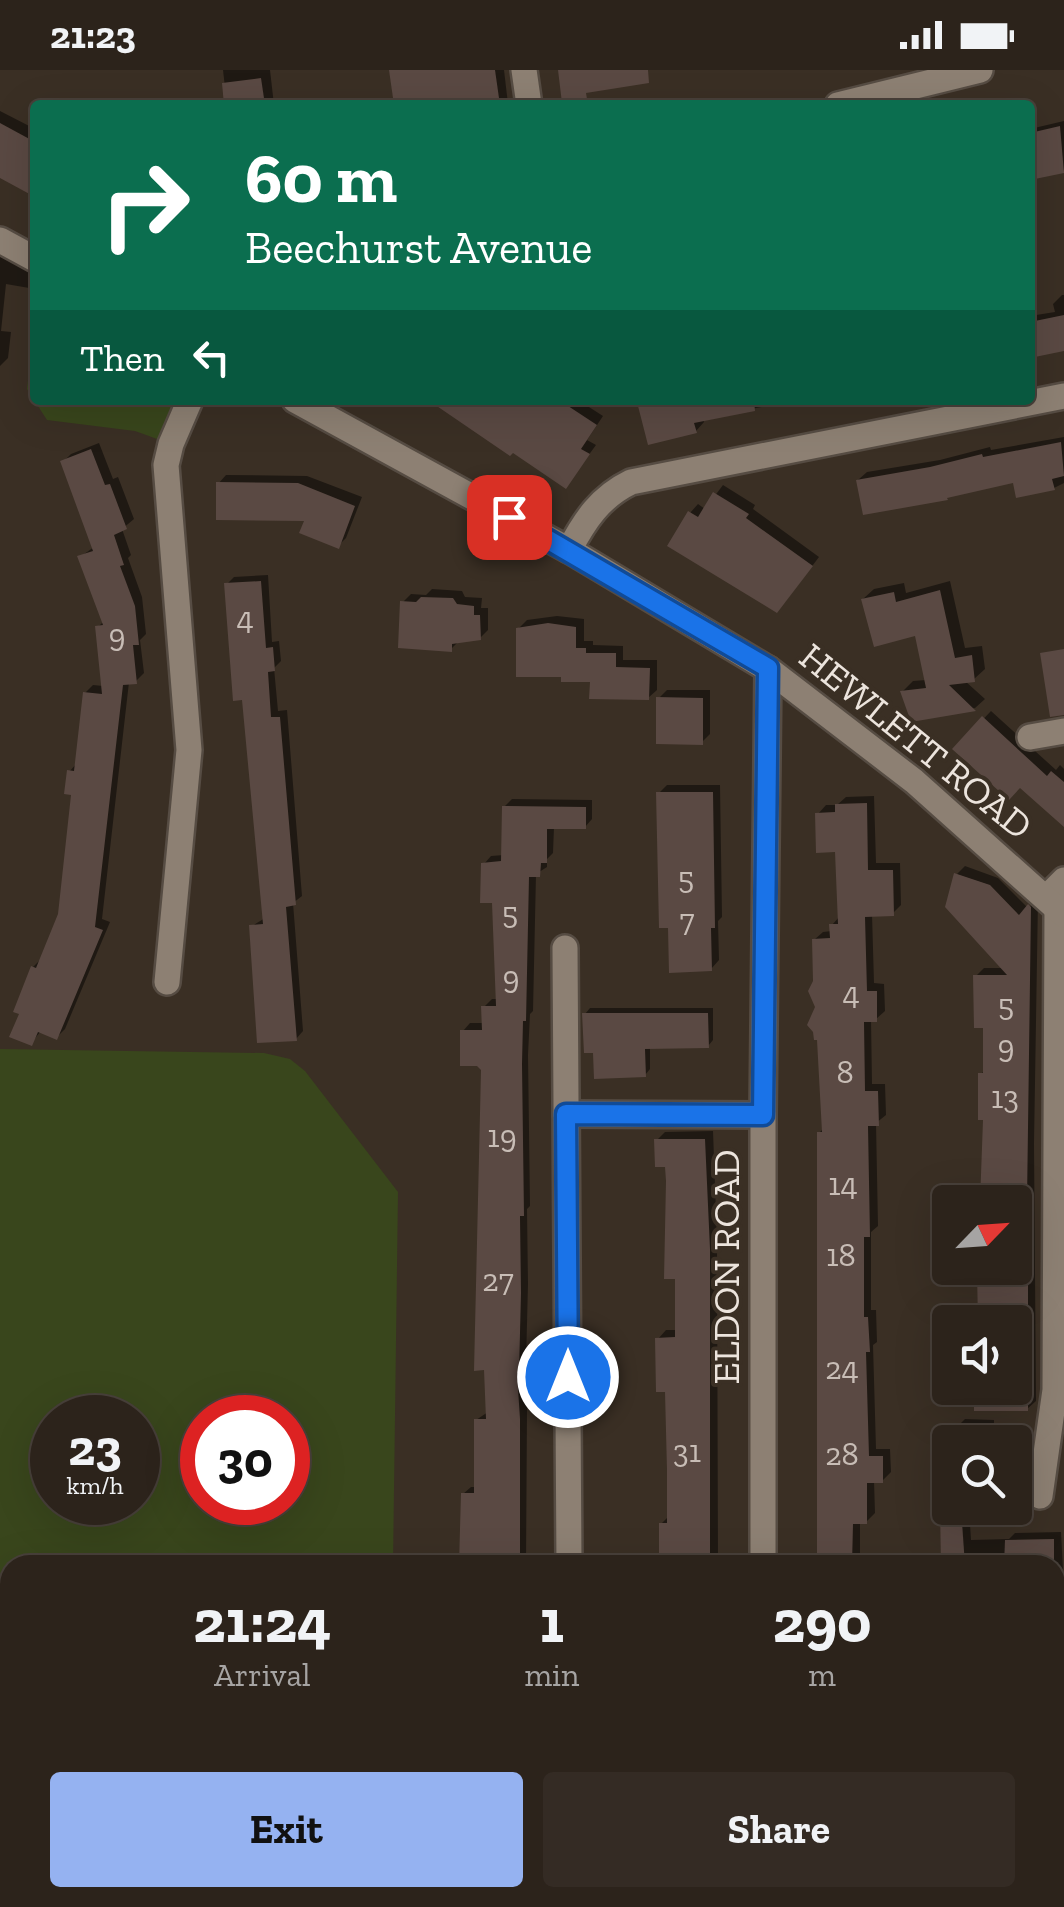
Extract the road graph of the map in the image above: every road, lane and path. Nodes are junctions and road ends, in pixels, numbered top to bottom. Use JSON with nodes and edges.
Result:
{"nodes":[{"id":1,"x":524,"y":70,"type":"edge"},
{"id":2,"x":980,"y":70,"type":"edge"},
{"id":3,"x":528,"y":100,"type":"edge"},
{"id":4,"x":858,"y":100,"type":"edge"},
{"id":5,"x":0,"y":240,"type":"edge"},
{"id":6,"x":30,"y":256,"type":"edge"},
{"id":7,"x":1064,"y":396,"type":"edge"},
{"id":8,"x":1035,"y":402,"type":"edge"},
{"id":9,"x":188,"y":405,"type":"edge"},
{"id":10,"x":303,"y":405,"type":"edge"},
{"id":11,"x":1019,"y":405,"type":"edge"},
{"id":12,"x":569,"y":550,"type":"junction"},
{"id":13,"x":768,"y":668,"type":"junction"},
{"id":14,"x":1064,"y":731,"type":"edge"},
{"id":15,"x":1030,"y":737,"type":"dead end"},
{"id":16,"x":1058,"y":900,"type":"edge"},
{"id":17,"x":565,"y":948,"type":"dead end"},
{"id":18,"x":167,"y":982,"type":"dead end"},
{"id":19,"x":566,"y":1114,"type":"junction"},
{"id":20,"x":763,"y":1115,"type":"junction"},
{"id":21,"x":1040,"y":1496,"type":"dead end"},
{"id":22,"x":570,"y":1555,"type":"edge"},
{"id":23,"x":763,"y":1555,"type":"edge"}],
"edges":[{"from":1,"to":3,"type":"street"},
{"from":2,"to":4,"type":"street"},
{"from":5,"to":6,"type":"street"},
{"from":7,"to":8,"type":"street"},
{"from":9,"to":18,"type":"street"},
{"from":10,"to":12,"type":"street","name":"HEWLETT ROAD"},
{"from":11,"to":12,"type":"street"},
{"from":12,"to":13,"type":"street","name":"HEWLETT ROAD"},
{"from":13,"to":16,"type":"street","name":"HEWLETT ROAD"},
{"from":13,"to":20,"type":"street","name":"ELDON ROAD"},
{"from":14,"to":15,"type":"street"},
{"from":16,"to":21,"type":"street"},
{"from":17,"to":19,"type":"street"},
{"from":19,"to":20,"type":"street"},
{"from":19,"to":22,"type":"street"},
{"from":20,"to":23,"type":"street","name":"ELDON ROAD"}]}
